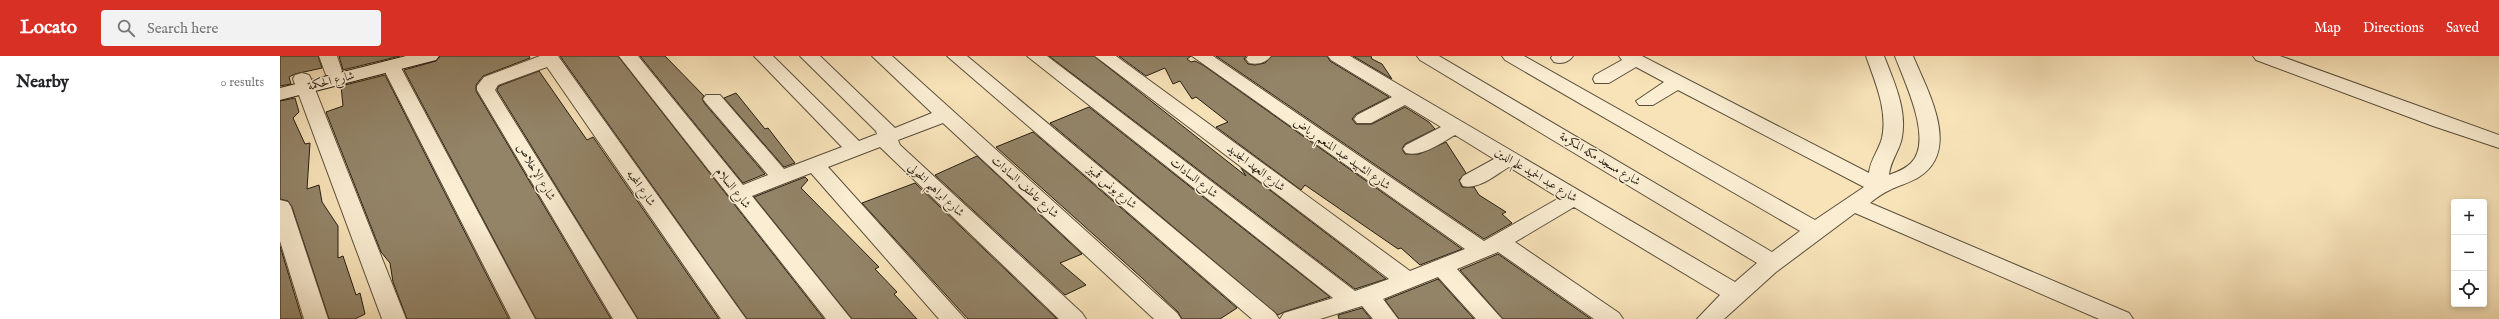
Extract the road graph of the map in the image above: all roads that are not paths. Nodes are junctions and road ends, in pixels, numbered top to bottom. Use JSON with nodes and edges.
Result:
{"nodes":[{"id":1,"x":429,"y":56,"type":"edge"},
{"id":2,"x":628,"y":56,"type":"edge"},
{"id":3,"x":763,"y":56,"type":"edge"},
{"id":4,"x":809,"y":56,"type":"edge"},
{"id":5,"x":881,"y":56,"type":"edge"},
{"id":6,"x":956,"y":56,"type":"edge"},
{"id":7,"x":1036,"y":56,"type":"edge"},
{"id":8,"x":1104,"y":56,"type":"edge"},
{"id":9,"x":1201,"y":56,"type":"edge"},
{"id":10,"x":1337,"y":56,"type":"edge"},
{"id":11,"x":1426,"y":56,"type":"edge"},
{"id":12,"x":1511,"y":56,"type":"edge"},
{"id":13,"x":1875,"y":56,"type":"edge"},
{"id":14,"x":1904,"y":56,"type":"edge"},
{"id":15,"x":2262,"y":56,"type":"edge"},
{"id":16,"x":2295,"y":56,"type":"edge"},
{"id":17,"x":550,"y":58,"type":"edge"},
{"id":18,"x":1632,"y":58,"type":"edge"},
{"id":19,"x":390,"y":61,"type":"edge"},
{"id":20,"x":330,"y":64,"type":"edge"},
{"id":21,"x":1602,"y":79,"type":"dead end"},
{"id":22,"x":1677,"y":82,"type":"junction"},
{"id":23,"x":304,"y":83,"type":"junction"},
{"id":24,"x":280,"y":84,"type":"edge"},
{"id":25,"x":280,"y":94,"type":"edge"},
{"id":26,"x":1406,"y":97,"type":"junction"},
{"id":27,"x":713,"y":99,"type":"dead end"},
{"id":28,"x":1646,"y":101,"type":"dead end"},
{"id":29,"x":946,"y":115,"type":"junction"},
{"id":30,"x":1364,"y":120,"type":"dead end"},
{"id":31,"x":1456,"y":127,"type":"junction"},
{"id":32,"x":2499,"y":128,"type":"edge"},
{"id":33,"x":888,"y":137,"type":"junction"},
{"id":34,"x":2499,"y":142,"type":"edge"},
{"id":35,"x":1413,"y":149,"type":"dead end"},
{"id":36,"x":856,"y":150,"type":"junction"},
{"id":37,"x":1509,"y":159,"type":"junction"},
{"id":38,"x":815,"y":165,"type":"junction"},
{"id":39,"x":781,"y":178,"type":"junction"},
{"id":40,"x":1470,"y":181,"type":"dead end"},
{"id":41,"x":1879,"y":186,"type":"junction"},
{"id":42,"x":738,"y":194,"type":"junction"},
{"id":43,"x":1574,"y":198,"type":"junction"},
{"id":44,"x":1853,"y":204,"type":"junction"},
{"id":45,"x":280,"y":207,"type":"edge"},
{"id":46,"x":1817,"y":231,"type":"junction"},
{"id":47,"x":1491,"y":247,"type":"junction"},
{"id":48,"x":1774,"y":263,"type":"junction"},
{"id":49,"x":1443,"y":268,"type":"junction"},
{"id":50,"x":1408,"y":281,"type":"junction"},
{"id":51,"x":1735,"y":293,"type":"junction"},
{"id":52,"x":1360,"y":298,"type":"junction"},
{"id":53,"x":316,"y":319,"type":"edge"},
{"id":54,"x":394,"y":319,"type":"edge"},
{"id":55,"x":523,"y":319,"type":"edge"},
{"id":56,"x":625,"y":319,"type":"edge"},
{"id":57,"x":734,"y":319,"type":"edge"},
{"id":58,"x":839,"y":319,"type":"edge"},
{"id":59,"x":953,"y":319,"type":"edge"},
{"id":60,"x":1074,"y":319,"type":"edge"},
{"id":61,"x":1169,"y":319,"type":"edge"},
{"id":62,"x":1267,"y":319,"type":"edge"},
{"id":63,"x":1292,"y":319,"type":"edge"},
{"id":64,"x":1386,"y":319,"type":"edge"},
{"id":65,"x":1490,"y":319,"type":"edge"},
{"id":66,"x":1611,"y":319,"type":"edge"},
{"id":67,"x":1709,"y":319,"type":"edge"},
{"id":68,"x":2121,"y":319,"type":"edge"}],
"edges":[{"from":1,"to":19,"type":"street","name":"شارع الحكمة"},
{"from":2,"to":42,"type":"street","name":"شارع السلام"},
{"from":3,"to":36,"type":"street"},
{"from":4,"to":33,"type":"street","name":"شارع ابراهيم الخولي"},
{"from":5,"to":29,"type":"street","name":"شارع عاطف السادات"},
{"from":6,"to":62,"type":"street","name":"شارع يونس قمبيز"},
{"from":7,"to":52,"type":"street","name":"شارع السادات"},
{"from":8,"to":50,"type":"street","name":"شارع العهد الجديد"},
{"from":9,"to":47,"type":"street","name":"شارع الشهيد عبد المنعم رياض"},
{"from":10,"to":26,"type":"street","name":"شارع عبد الحميد علم الدين"},
{"from":11,"to":48,"type":"street","name":"شارع مسجد مكه المكرمة"},
{"from":12,"to":46,"type":"street"},
{"from":13,"to":41,"type":"street"},
{"from":14,"to":41,"type":"street"},
{"from":15,"to":34,"type":"street"},
{"from":16,"to":32,"type":"street"},
{"from":17,"to":56,"type":"street","name":"شارع الإخلاص"},
{"from":17,"to":57,"type":"street","name":"شارع المحبه"},
{"from":18,"to":21,"type":"street"},
{"from":18,"to":22,"type":"street"},
{"from":19,"to":20,"type":"street","name":"شارع الحكمة"},
{"from":19,"to":23,"type":"street","name":"شارع الحكمة"},
{"from":19,"to":55,"type":"street"},
{"from":20,"to":23,"type":"street","name":"شارع الحكمة"},
{"from":22,"to":28,"type":"street"},
{"from":22,"to":41,"type":"street"},
{"from":23,"to":24,"type":"street","name":"شارع الحكمة"},
{"from":23,"to":25,"type":"street","name":"شارع الحكمة"},
{"from":23,"to":54,"type":"street"},
{"from":26,"to":30,"type":"street"},
{"from":26,"to":31,"type":"street","name":"شارع عبد الحميد علم الدين"},
{"from":27,"to":39,"type":"street"},
{"from":29,"to":33,"type":"street"},
{"from":29,"to":61,"type":"street","name":"شارع عاطف السادات"},
{"from":31,"to":35,"type":"street"},
{"from":31,"to":37,"type":"street","name":"شارع عبد الحميد علم الدين"},
{"from":33,"to":36,"type":"street"},
{"from":33,"to":60,"type":"street","name":"شارع ابراهيم الخولي"},
{"from":36,"to":38,"type":"street"},
{"from":37,"to":40,"type":"street"},
{"from":37,"to":43,"type":"street","name":"شارع عبد الحميد علم الدين"},
{"from":38,"to":39,"type":"street"},
{"from":38,"to":59,"type":"street"},
{"from":39,"to":42,"type":"street"},
{"from":41,"to":44,"type":"street"},
{"from":42,"to":58,"type":"street","name":"شارع السلام"},
{"from":43,"to":47,"type":"street"},
{"from":43,"to":51,"type":"street","name":"شارع عبد الحميد علم الدين"},
{"from":44,"to":46,"type":"street"},
{"from":44,"to":68,"type":"street"},
{"from":45,"to":53,"type":"street"},
{"from":46,"to":48,"type":"street"},
{"from":47,"to":49,"type":"street"},
{"from":47,"to":66,"type":"street","name":"شارع الشهيد عبد المنعم رياض"},
{"from":48,"to":51,"type":"street"},
{"from":49,"to":50,"type":"street"},
{"from":49,"to":65,"type":"street"},
{"from":50,"to":52,"type":"street"},
{"from":51,"to":67,"type":"street"},
{"from":52,"to":63,"type":"street"},
{"from":52,"to":64,"type":"street","name":"شارع السادات"}]}
